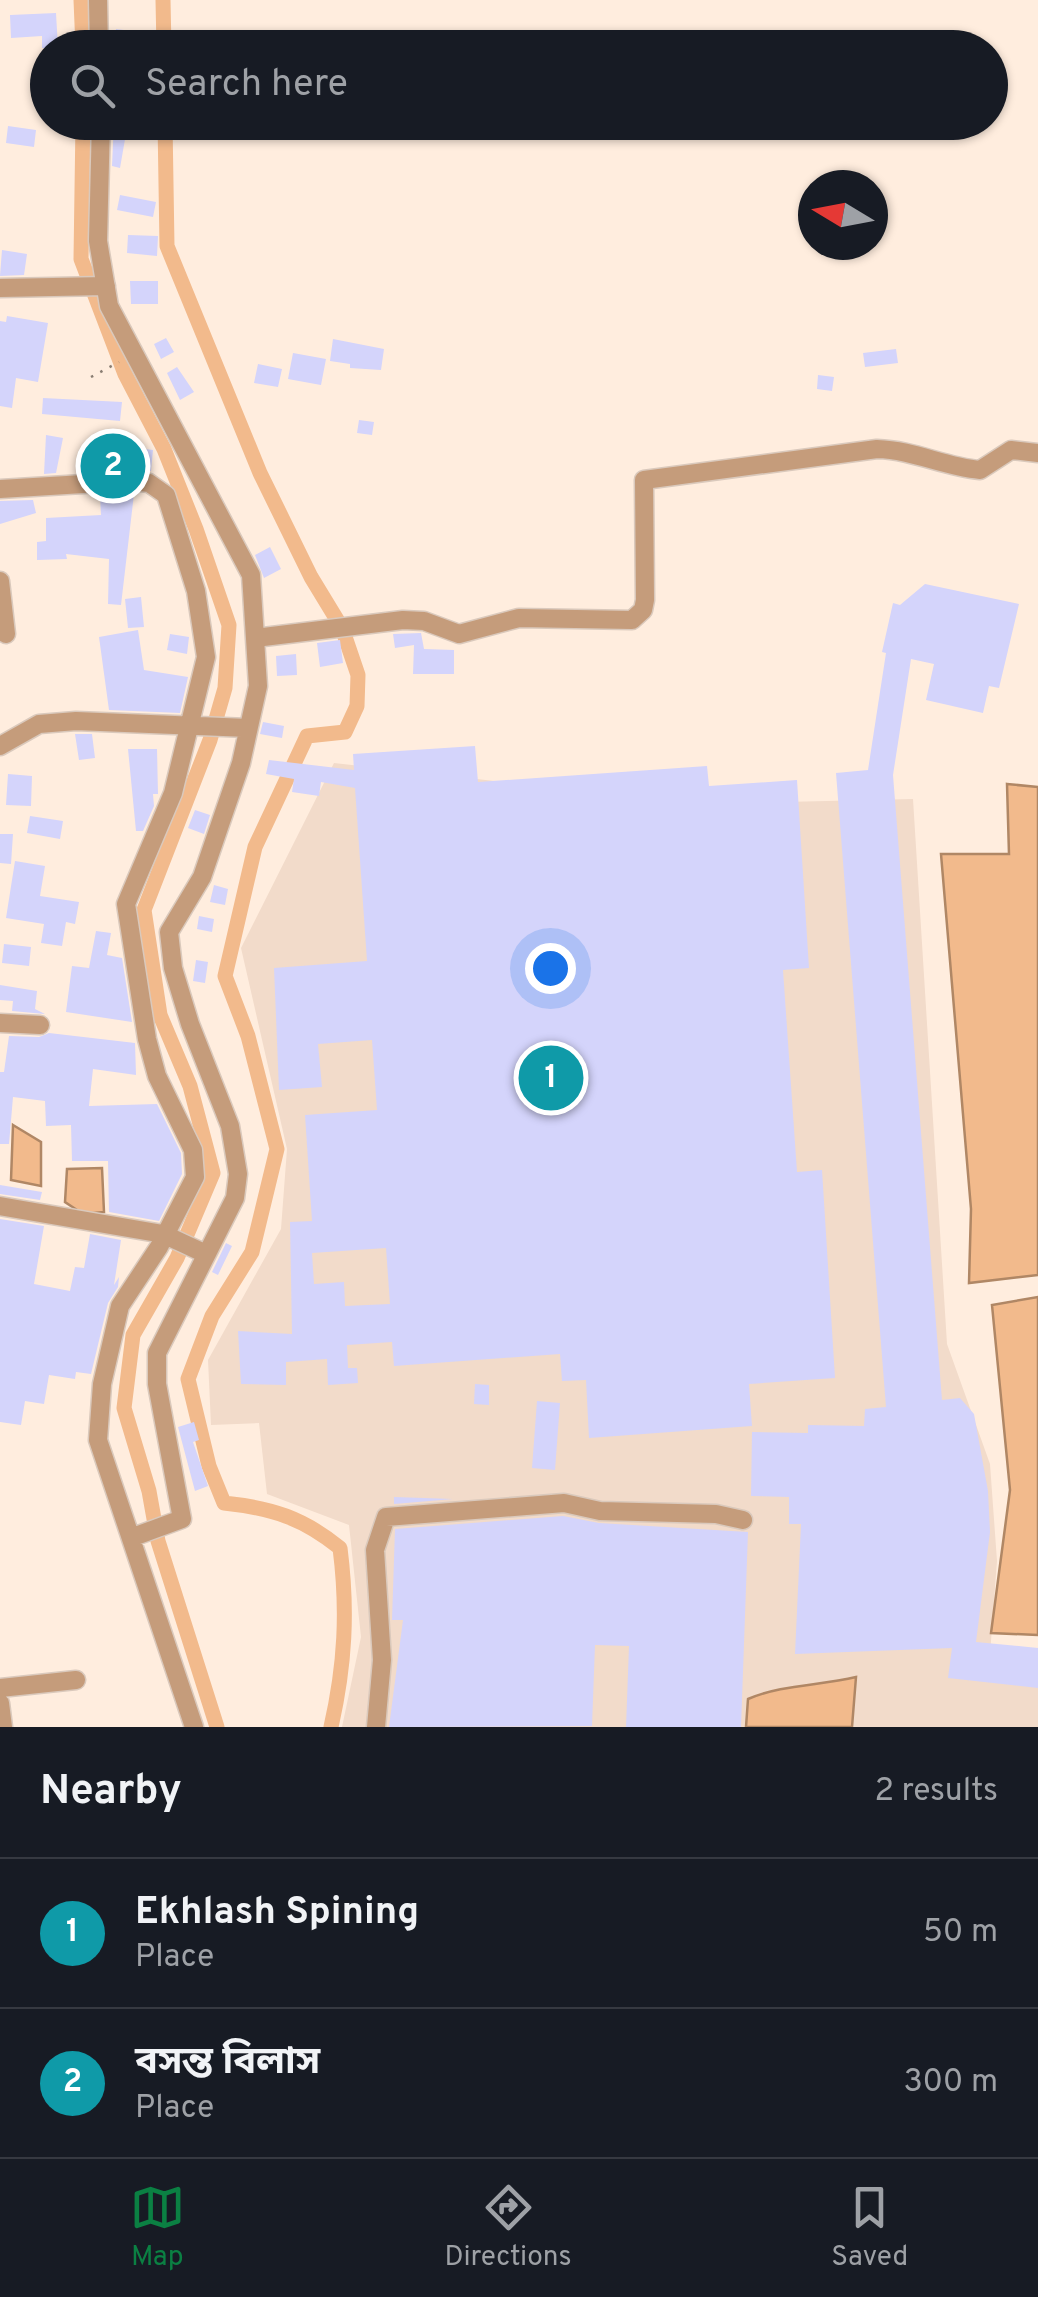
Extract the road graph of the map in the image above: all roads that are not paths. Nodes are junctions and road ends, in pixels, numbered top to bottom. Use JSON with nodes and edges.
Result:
{"nodes":[{"id":1,"x":98,"y":0,"type":"edge"},
{"id":2,"x":99,"y":30,"type":"edge"},
{"id":3,"x":101,"y":140,"type":"edge"},
{"id":4,"x":106,"y":286,"type":"junction"},
{"id":5,"x":0,"y":288,"type":"edge"},
{"id":6,"x":1038,"y":454,"type":"edge"},
{"id":7,"x":0,"y":489,"type":"edge"},
{"id":8,"x":0,"y":580,"type":"edge"},
{"id":9,"x":6,"y":634,"type":"dead end"},
{"id":10,"x":255,"y":638,"type":"junction"},
{"id":11,"x":192,"y":725,"type":"junction"},
{"id":12,"x":248,"y":728,"type":"junction"},
{"id":13,"x":0,"y":746,"type":"edge"},
{"id":14,"x":0,"y":1023,"type":"edge"},
{"id":15,"x":40,"y":1025,"type":"dead end"},
{"id":16,"x":0,"y":1206,"type":"edge"},
{"id":17,"x":166,"y":1235,"type":"junction"},
{"id":18,"x":206,"y":1254,"type":"junction"},
{"id":19,"x":743,"y":1520,"type":"dead end"},
{"id":20,"x":133,"y":1537,"type":"junction"},
{"id":21,"x":76,"y":1680,"type":"dead end"},
{"id":22,"x":0,"y":1688,"type":"edge"},
{"id":23,"x":0,"y":1703,"type":"edge"},
{"id":24,"x":2,"y":1727,"type":"edge"},
{"id":25,"x":194,"y":1727,"type":"edge"},
{"id":26,"x":376,"y":1727,"type":"edge"}],
"edges":[{"from":1,"to":2,"type":"street"},
{"from":3,"to":4,"type":"street"},
{"from":4,"to":5,"type":"street"},
{"from":4,"to":10,"type":"street"},
{"from":6,"to":10,"type":"street"},
{"from":7,"to":11,"type":"street"},
{"from":8,"to":9,"type":"street"},
{"from":10,"to":12,"type":"street"},
{"from":11,"to":12,"type":"street"},
{"from":11,"to":13,"type":"street"},
{"from":11,"to":17,"type":"street"},
{"from":12,"to":18,"type":"street"},
{"from":14,"to":15,"type":"street"},
{"from":16,"to":17,"type":"street"},
{"from":17,"to":18,"type":"street"},
{"from":17,"to":20,"type":"street"},
{"from":18,"to":20,"type":"street"},
{"from":19,"to":26,"type":"street"},
{"from":20,"to":25,"type":"street"},
{"from":21,"to":22,"type":"street"},
{"from":23,"to":24,"type":"street"}]}
